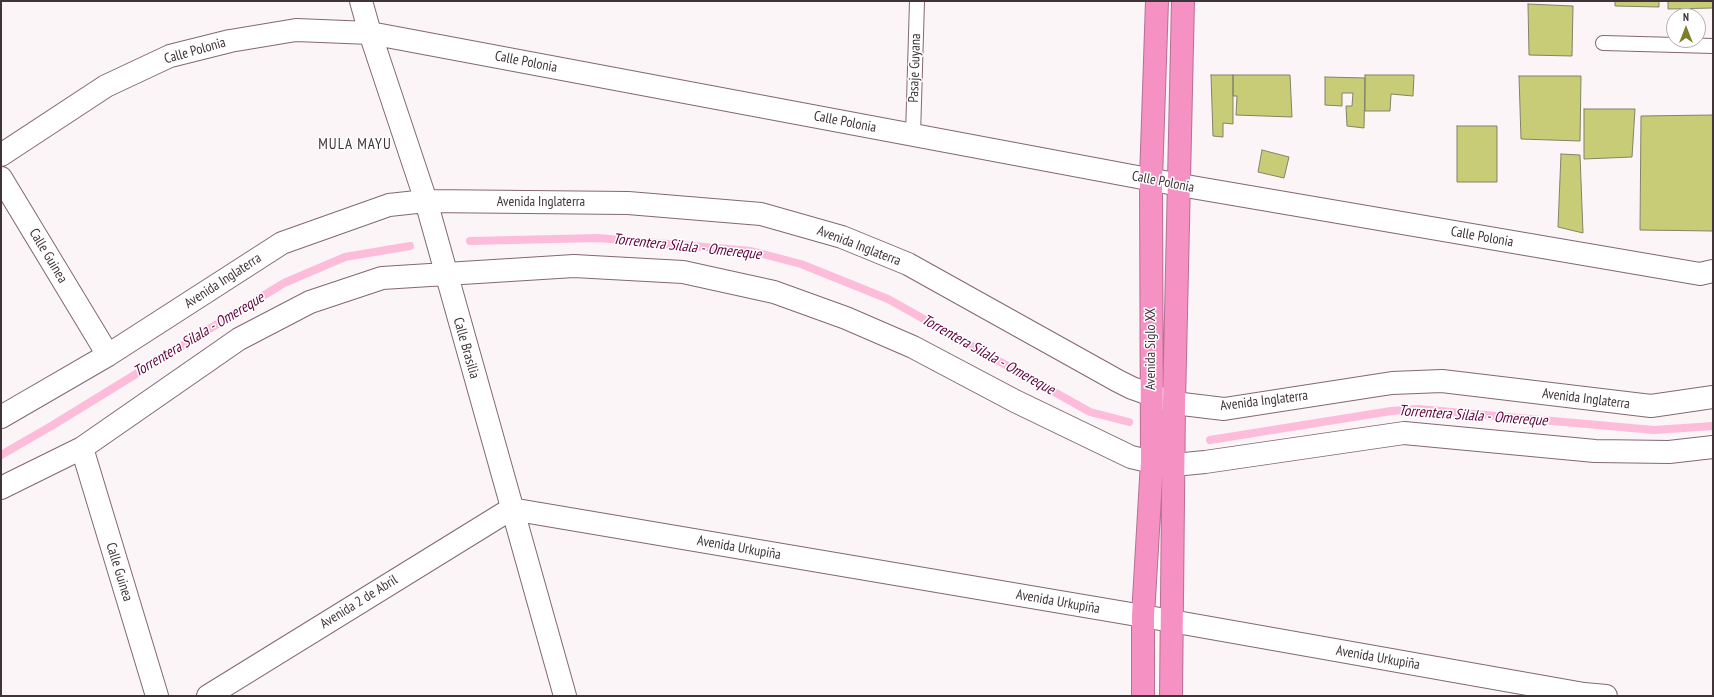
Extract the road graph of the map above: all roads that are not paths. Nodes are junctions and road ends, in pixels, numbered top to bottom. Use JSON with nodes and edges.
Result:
{"nodes":[{"id":1,"x":361,"y":1,"type":"edge"},
{"id":2,"x":917,"y":1,"type":"edge"},
{"id":3,"x":1157,"y":1,"type":"edge"},
{"id":4,"x":1183,"y":1,"type":"edge"},
{"id":5,"x":370,"y":33,"type":"junction"},
{"id":6,"x":1603,"y":43,"type":"dead end"},
{"id":7,"x":1713,"y":46,"type":"edge"},
{"id":8,"x":913,"y":135,"type":"junction"},
{"id":9,"x":1,"y":156,"type":"edge"},
{"id":10,"x":1,"y":178,"type":"edge"},
{"id":11,"x":1151,"y":179,"type":"junction"},
{"id":12,"x":1180,"y":185,"type":"junction"},
{"id":13,"x":426,"y":201,"type":"junction"},
{"id":14,"x":1713,"y":271,"type":"edge"},
{"id":15,"x":445,"y":274,"type":"junction"},
{"id":16,"x":108,"y":355,"type":"junction"},
{"id":17,"x":1152,"y":395,"type":"junction"},
{"id":18,"x":1713,"y":397,"type":"edge"},
{"id":19,"x":1174,"y":403,"type":"junction"},
{"id":20,"x":1,"y":418,"type":"edge"},
{"id":21,"x":1713,"y":447,"type":"edge"},
{"id":22,"x":82,"y":448,"type":"junction"},
{"id":23,"x":1152,"y":462,"type":"junction"},
{"id":24,"x":1174,"y":465,"type":"junction"},
{"id":25,"x":1,"y":488,"type":"edge"},
{"id":26,"x":511,"y":509,"type":"junction"},
{"id":27,"x":1143,"y":616,"type":"junction"},
{"id":28,"x":1172,"y":622,"type":"junction"},
{"id":29,"x":1584,"y":695,"type":"edge"},
{"id":30,"x":157,"y":696,"type":"edge"},
{"id":31,"x":208,"y":696,"type":"edge"},
{"id":32,"x":565,"y":696,"type":"edge"},
{"id":33,"x":1143,"y":696,"type":"edge"},
{"id":34,"x":1171,"y":696,"type":"edge"},
{"id":35,"x":1606,"y":696,"type":"edge"}],
"edges":[{"from":1,"to":5,"type":"street","name":"Calle Brasilia"},
{"from":2,"to":8,"type":"lane","name":"Pasaje Guyana"},
{"from":3,"to":11,"type":"highway","name":"Avenida Siglo XX"},
{"from":4,"to":12,"type":"highway","name":"Avenida Siglo XX"},
{"from":5,"to":8,"type":"street","name":"Calle Polonia"},
{"from":5,"to":9,"type":"street","name":"Calle Polonia"},
{"from":5,"to":13,"type":"street","name":"Calle Brasilia"},
{"from":6,"to":7,"type":"lane"},
{"from":8,"to":11,"type":"street","name":"Calle Polonia"},
{"from":10,"to":16,"type":"street","name":"Calle Guinea"},
{"from":11,"to":12,"type":"street","name":"Calle Polonia"},
{"from":11,"to":17,"type":"highway","name":"Avenida Siglo XX"},
{"from":12,"to":14,"type":"street","name":"Calle Polonia"},
{"from":12,"to":19,"type":"highway","name":"Avenida Siglo XX"},
{"from":13,"to":15,"type":"street","name":"Calle Brasilia"},
{"from":13,"to":16,"type":"street","name":"Avenida Inglaterra"},
{"from":13,"to":17,"type":"street","name":"Avenida Inglaterra"},
{"from":15,"to":22,"type":"street"},
{"from":15,"to":23,"type":"street"},
{"from":15,"to":26,"type":"street","name":"Calle Brasilia"},
{"from":16,"to":20,"type":"street","name":"Avenida Inglaterra"},
{"from":17,"to":19,"type":"street","name":"Avenida Inglaterra"},
{"from":17,"to":23,"type":"highway","name":"Avenida Siglo XX"},
{"from":18,"to":19,"type":"street","name":"Avenida Inglaterra"},
{"from":19,"to":24,"type":"highway","name":"Avenida Siglo XX"},
{"from":21,"to":24,"type":"street"},
{"from":22,"to":25,"type":"street"},
{"from":22,"to":30,"type":"street","name":"Calle Guinea"},
{"from":23,"to":24,"type":"street"},
{"from":23,"to":27,"type":"highway","name":"Avenida Siglo XX"},
{"from":24,"to":28,"type":"highway","name":"Avenida Siglo XX"},
{"from":26,"to":27,"type":"street","name":"Avenida Urkupiña"},
{"from":26,"to":31,"type":"street","name":"Avenida 2 de Abril"},
{"from":26,"to":32,"type":"street","name":"Calle Brasilia"},
{"from":27,"to":28,"type":"street","name":"Avenida Urkupiña"},
{"from":27,"to":33,"type":"highway","name":"Avenida Siglo XX"},
{"from":28,"to":29,"type":"street","name":"Avenida Urkupiña"},
{"from":28,"to":34,"type":"highway","name":"Avenida Siglo XX"},
{"from":29,"to":35,"type":"street","name":"Avenida Urkupiña"}]}
